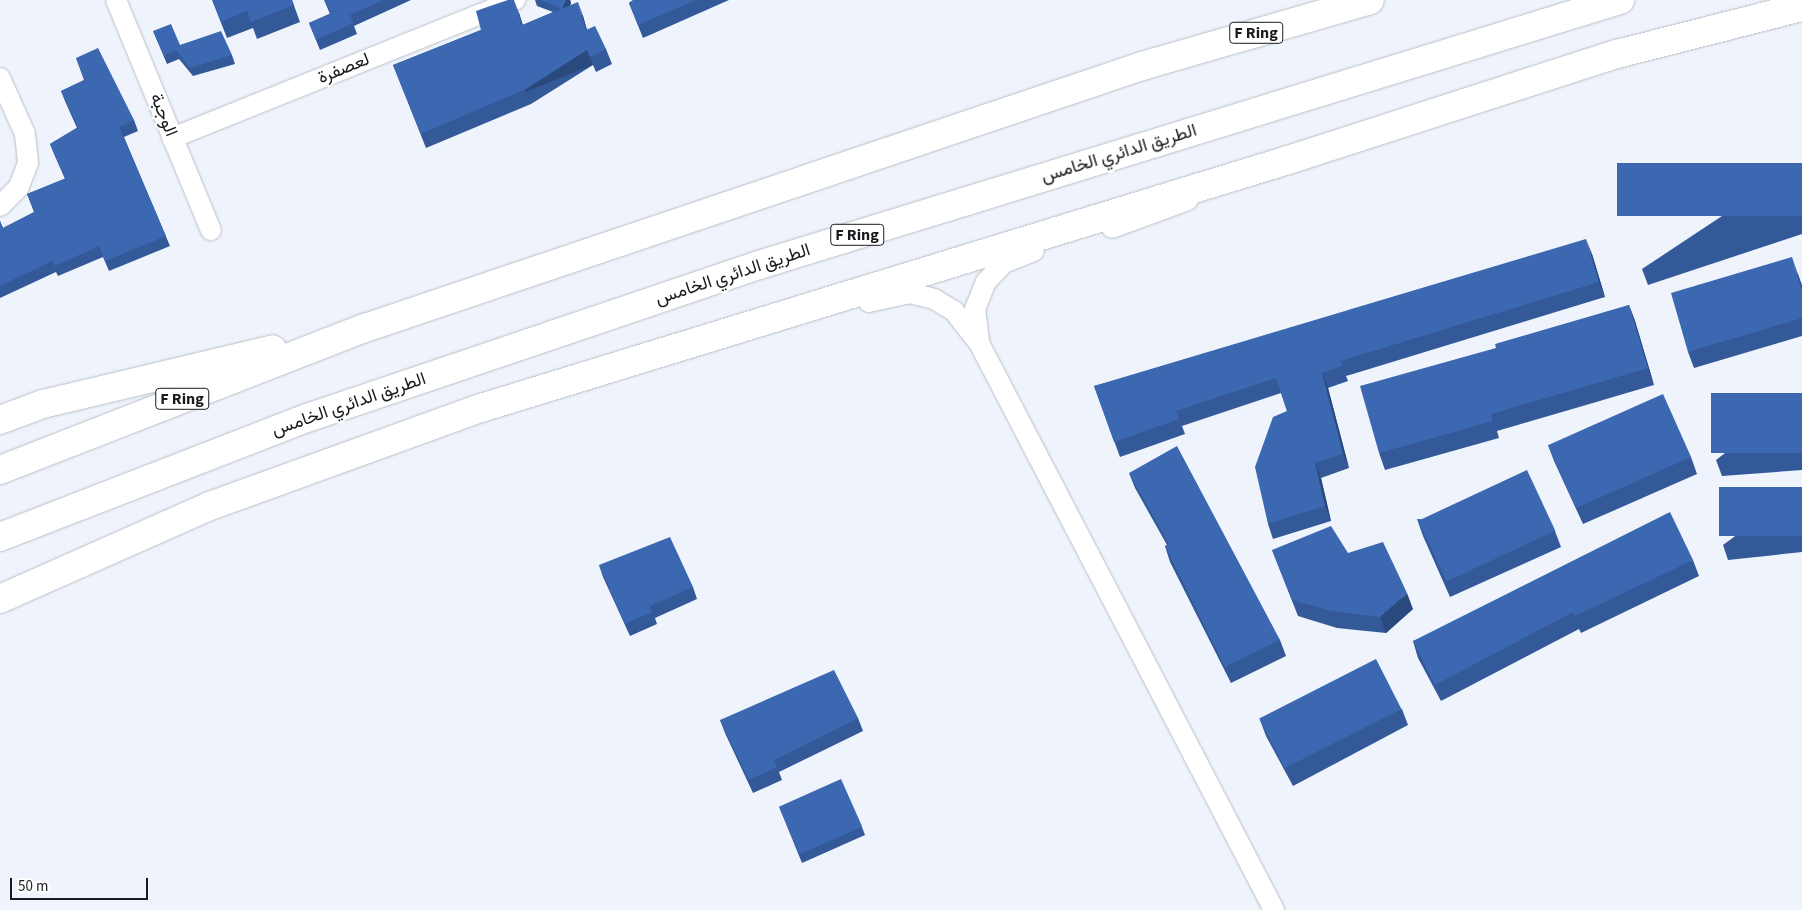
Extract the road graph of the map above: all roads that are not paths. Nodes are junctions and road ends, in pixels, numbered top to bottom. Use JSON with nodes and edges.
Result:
{"nodes":[{"id":1,"x":116,"y":0,"type":"edge"},
{"id":2,"x":515,"y":0,"type":"edge"},
{"id":3,"x":1328,"y":0,"type":"edge"},
{"id":4,"x":1370,"y":0,"type":"edge"},
{"id":5,"x":1620,"y":0,"type":"edge"},
{"id":6,"x":1802,"y":7,"type":"edge"},
{"id":7,"x":1142,"y":66,"type":"junction"},
{"id":8,"x":0,"y":78,"type":"edge"},
{"id":9,"x":172,"y":138,"type":"junction"},
{"id":10,"x":1211,"y":182,"type":"junction"},
{"id":11,"x":0,"y":206,"type":"edge"},
{"id":12,"x":211,"y":230,"type":"dead end"},
{"id":13,"x":741,"y":326,"type":"junction"},
{"id":14,"x":365,"y":328,"type":"junction"},
{"id":15,"x":979,"y":343,"type":"junction"},
{"id":16,"x":0,"y":420,"type":"edge"},
{"id":17,"x":0,"y":470,"type":"edge"},
{"id":18,"x":103,"y":497,"type":"junction"},
{"id":19,"x":0,"y":537,"type":"edge"},
{"id":20,"x":0,"y":551,"type":"edge"},
{"id":21,"x":0,"y":599,"type":"edge"},
{"id":22,"x":1274,"y":910,"type":"edge"}],
"edges":[{"from":1,"to":9,"type":"street","name":"الوجبة"},
{"from":2,"to":9,"type":"street","name":"لعصفرة"},
{"from":3,"to":7,"type":"highway"},
{"from":4,"to":7,"type":"highway","number":"F Ring"},
{"from":5,"to":18,"type":"highway","name":"الطريق الدائري الخامس","number":"F Ring"},
{"from":6,"to":10,"type":"highway"},
{"from":7,"to":14,"type":"highway","number":"F Ring"},
{"from":8,"to":11,"type":"street"},
{"from":9,"to":12,"type":"street","name":"الوجبة"},
{"from":10,"to":13,"type":"highway"},
{"from":10,"to":15,"type":"street"},
{"from":13,"to":15,"type":"street"},
{"from":13,"to":21,"type":"highway"},
{"from":14,"to":16,"type":"highway"},
{"from":14,"to":17,"type":"highway","number":"F Ring"},
{"from":15,"to":22,"type":"street"},
{"from":18,"to":19,"type":"highway","name":"الطريق الدائري الخامس","number":"F Ring"},
{"from":18,"to":20,"type":"highway"}]}
